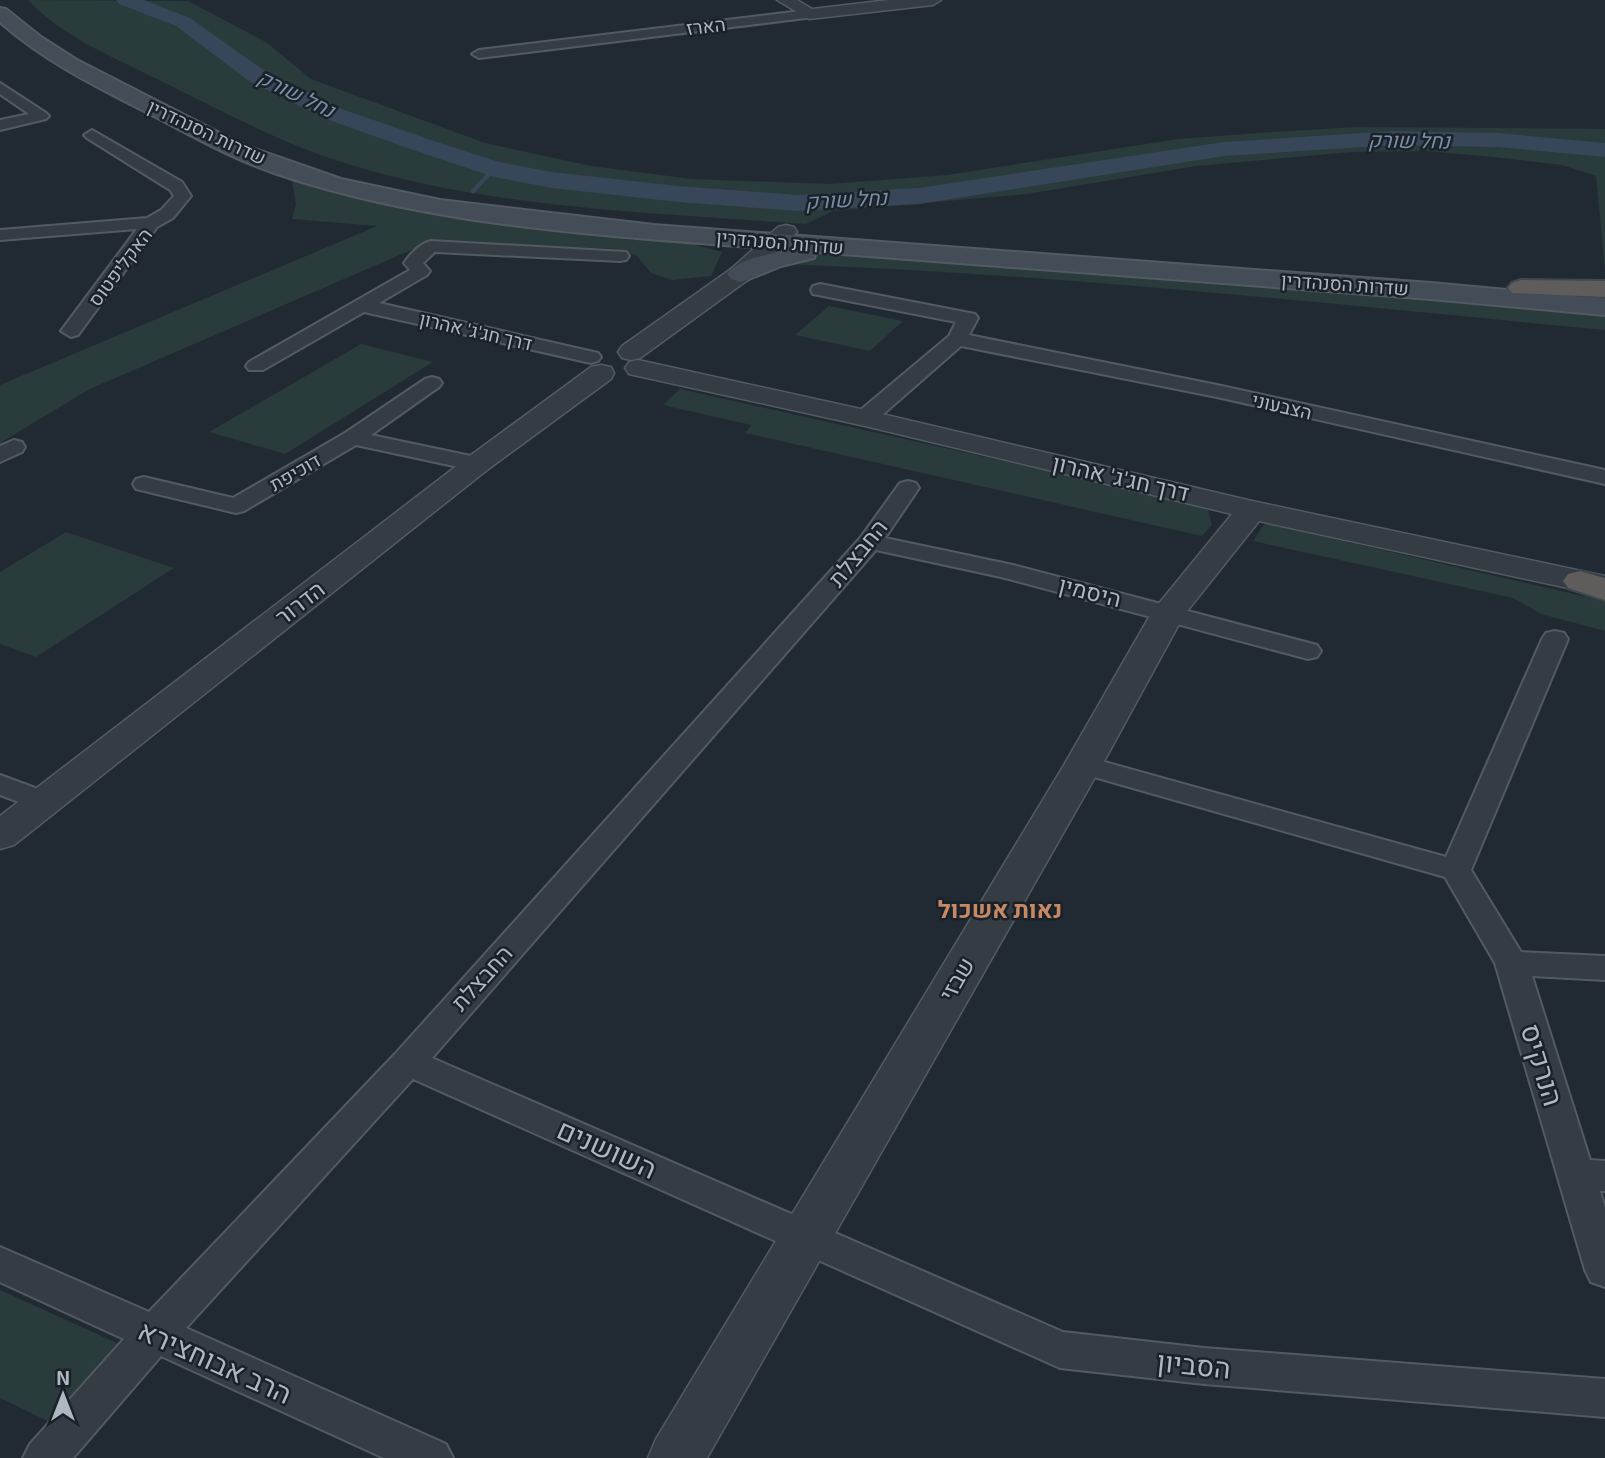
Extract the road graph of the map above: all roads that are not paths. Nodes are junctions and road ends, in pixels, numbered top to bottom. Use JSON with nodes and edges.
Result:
{"nodes":[{"id":1,"x":8,"y":0,"type":"edge"},
{"id":2,"x":785,"y":0,"type":"edge"},
{"id":3,"x":933,"y":0,"type":"edge"},
{"id":4,"x":0,"y":13,"type":"edge"},
{"id":5,"x":809,"y":14,"type":"junction"},
{"id":6,"x":479,"y":54,"type":"dead end"},
{"id":7,"x":0,"y":87,"type":"edge"},
{"id":8,"x":0,"y":125,"type":"edge"},
{"id":9,"x":92,"y":135,"type":"dead end"},
{"id":10,"x":151,"y":223,"type":"junction"},
{"id":11,"x":654,"y":232,"type":"junction"},
{"id":12,"x":0,"y":235,"type":"edge"},
{"id":13,"x":781,"y":237,"type":"junction"},
{"id":14,"x":894,"y":251,"type":"junction"},
{"id":15,"x":620,"y":256,"type":"dead end"},
{"id":16,"x":740,"y":274,"type":"junction"},
{"id":17,"x":1521,"y":288,"type":"joint"},
{"id":18,"x":820,"y":290,"type":"dead end"},
{"id":19,"x":1604,"y":301,"type":"edge"},
{"id":20,"x":361,"y":305,"type":"junction"},
{"id":21,"x":71,"y":331,"type":"dead end"},
{"id":22,"x":957,"y":339,"type":"junction"},
{"id":23,"x":635,"y":360,"type":"junction"},
{"id":24,"x":596,"y":365,"type":"junction"},
{"id":25,"x":256,"y":366,"type":"dead end"},
{"id":26,"x":432,"y":383,"type":"dead end"},
{"id":27,"x":865,"y":418,"type":"junction"},
{"id":28,"x":353,"y":438,"type":"junction"},
{"id":29,"x":477,"y":464,"type":"junction"},
{"id":30,"x":1605,"y":477,"type":"edge"},
{"id":31,"x":144,"y":484,"type":"dead end"},
{"id":32,"x":908,"y":488,"type":"dead end"},
{"id":33,"x":1252,"y":510,"type":"junction"},
{"id":34,"x":870,"y":542,"type":"junction"},
{"id":35,"x":1597,"y":586,"type":"edge"},
{"id":36,"x":1169,"y":612,"type":"junction"},
{"id":37,"x":1555,"y":639,"type":"dead end"},
{"id":38,"x":1308,"y":651,"type":"dead end"},
{"id":39,"x":1083,"y":765,"type":"junction"},
{"id":40,"x":0,"y":784,"type":"edge"},
{"id":41,"x":44,"y":802,"type":"junction"},
{"id":42,"x":0,"y":836,"type":"edge"},
{"id":43,"x":1456,"y":870,"type":"junction"},
{"id":44,"x":1511,"y":962,"type":"junction"},
{"id":45,"x":1605,"y":968,"type":"edge"},
{"id":46,"x":408,"y":1062,"type":"junction"},
{"id":47,"x":1590,"y":1176,"type":"edge"},
{"id":48,"x":806,"y":1237,"type":"junction"},
{"id":49,"x":0,"y":1264,"type":"edge"},
{"id":50,"x":1605,"y":1270,"type":"edge"},
{"id":51,"x":154,"y":1335,"type":"junction"},
{"id":52,"x":1605,"y":1398,"type":"edge"},
{"id":53,"x":45,"y":1458,"type":"edge"},
{"id":54,"x":431,"y":1458,"type":"edge"},
{"id":55,"x":676,"y":1458,"type":"edge"}],
"edges":[{"from":1,"to":13,"type":"main road","name":"שדרות הסנהדרין"},
{"from":2,"to":5,"type":"street"},
{"from":3,"to":5,"type":"street","name":"הארז"},
{"from":4,"to":11,"type":"main road","name":"שדרות הסנהדרין"},
{"from":5,"to":6,"type":"street","name":"הארז"},
{"from":7,"to":8,"type":"street"},
{"from":9,"to":10,"type":"street","name":"האקליפטוס"},
{"from":10,"to":12,"type":"street"},
{"from":10,"to":21,"type":"street","name":"האקליפטוס"},
{"from":11,"to":13,"type":"main road","name":"שדרות הסנהדרין"},
{"from":11,"to":16,"type":"main road"},
{"from":13,"to":14,"type":"main road","name":"שדרות הסנהדרין"},
{"from":13,"to":16,"type":"street"},
{"from":13,"to":17,"type":"main road","name":"שדרות הסנהדרין"},
{"from":14,"to":16,"type":"main road"},
{"from":14,"to":19,"type":"main road","name":"שדרות הסנהדרין"},
{"from":15,"to":20,"type":"street"},
{"from":16,"to":23,"type":"street"},
{"from":17,"to":19,"type":"highway"},
{"from":18,"to":22,"type":"street"},
{"from":20,"to":24,"type":"street","name":"דרך חג'ג' אהרון"},
{"from":20,"to":25,"type":"street"},
{"from":22,"to":27,"type":"street"},
{"from":22,"to":30,"type":"street","name":"הצבעוני"},
{"from":23,"to":24,"type":"street"},
{"from":23,"to":27,"type":"street","name":"דרך חג'ג' אהרון"},
{"from":24,"to":29,"type":"street","name":"הדרור"},
{"from":26,"to":28,"type":"street","name":"דוכיפת"},
{"from":27,"to":33,"type":"street","name":"דרך חג'ג' אהרון"},
{"from":28,"to":29,"type":"street"},
{"from":28,"to":31,"type":"street","name":"דוכיפת"},
{"from":29,"to":41,"type":"street","name":"הדרור"},
{"from":32,"to":34,"type":"street","name":"החבצלת"},
{"from":33,"to":35,"type":"street","name":"דרך חג'ג' אהרון"},
{"from":33,"to":36,"type":"street","name":"שבזי"},
{"from":34,"to":36,"type":"street","name":"היסמין"},
{"from":34,"to":46,"type":"street","name":"החבצלת"},
{"from":36,"to":38,"type":"street","name":"היסמין"},
{"from":36,"to":39,"type":"street","name":"שבזי"},
{"from":37,"to":43,"type":"street"},
{"from":39,"to":43,"type":"street"},
{"from":39,"to":48,"type":"street","name":"שבזי"},
{"from":40,"to":41,"type":"street"},
{"from":41,"to":42,"type":"street","name":"הדרור"},
{"from":43,"to":44,"type":"street","name":"הנרקיס"},
{"from":44,"to":45,"type":"street"},
{"from":44,"to":47,"type":"street","name":"הנרקיס"},
{"from":46,"to":48,"type":"street","name":"השושנים"},
{"from":46,"to":51,"type":"street","name":"החבצלת"},
{"from":47,"to":50,"type":"street","name":"הנרקיס"},
{"from":48,"to":52,"type":"street","name":"הסביון"},
{"from":48,"to":55,"type":"street","name":"שבזי"},
{"from":49,"to":51,"type":"street","name":"הרב אבוחצירא"},
{"from":51,"to":53,"type":"street","name":"החבצלת"},
{"from":51,"to":54,"type":"street","name":"הרב אבוחצירא"}]}
